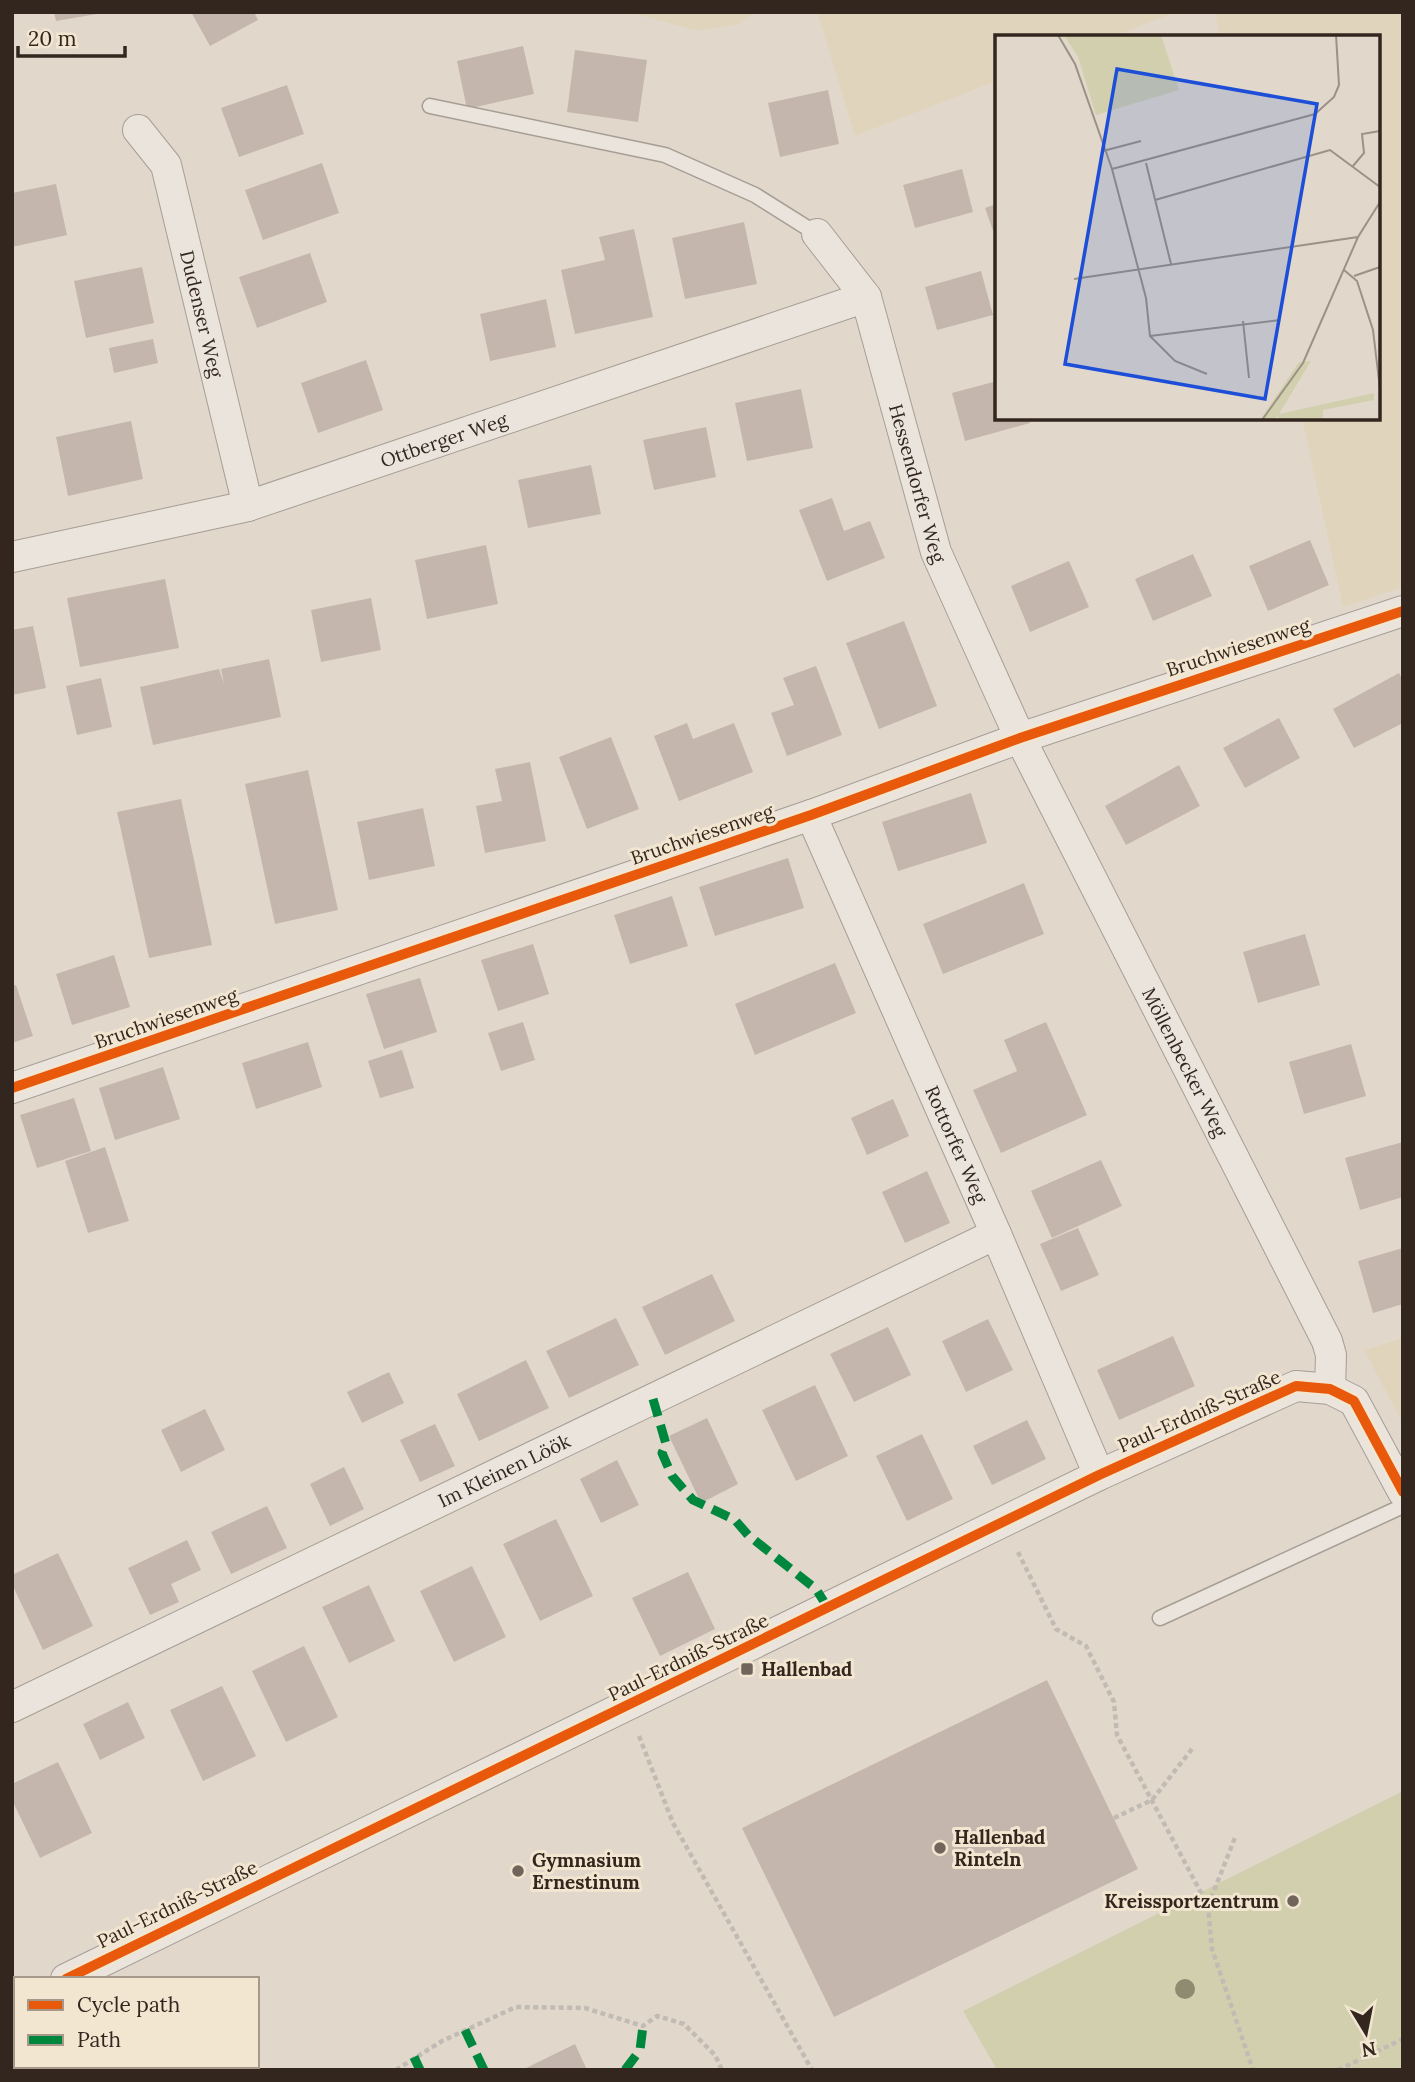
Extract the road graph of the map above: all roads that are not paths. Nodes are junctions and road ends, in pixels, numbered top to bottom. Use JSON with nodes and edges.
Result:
{"nodes":[{"id":1,"x":430,"y":106,"type":"dead end"},
{"id":2,"x":138,"y":130,"type":"dead end"},
{"id":3,"x":817,"y":234,"type":"joint"},
{"id":4,"x":866,"y":298,"type":"junction"},
{"id":5,"x":248,"y":506,"type":"junction"},
{"id":6,"x":12,"y":557,"type":"edge"},
{"id":7,"x":1403,"y":611,"type":"edge"},
{"id":8,"x":1020,"y":738,"type":"junction"},
{"id":9,"x":811,"y":815,"type":"junction"},
{"id":10,"x":12,"y":1088,"type":"edge"},
{"id":11,"x":996,"y":1234,"type":"junction"},
{"id":12,"x":1330,"y":1389,"type":"junction"},
{"id":13,"x":1099,"y":1475,"type":"junction"},
{"id":14,"x":1403,"y":1492,"type":"edge"},
{"id":15,"x":1403,"y":1506,"type":"edge"},
{"id":16,"x":1160,"y":1618,"type":"dead end"},
{"id":17,"x":12,"y":1707,"type":"edge"},
{"id":18,"x":70,"y":1977,"type":"edge"}],
"edges":[{"from":1,"to":3,"type":"lane"},
{"from":2,"to":5,"type":"street","name":"Dudenser Weg"},
{"from":3,"to":4,"type":"street","name":"Hessendorfer Weg"},
{"from":4,"to":5,"type":"street","name":"Ottberger Weg"},
{"from":4,"to":8,"type":"street","name":"Hessendorfer Weg"},
{"from":5,"to":6,"type":"street","name":"Ottberger Weg"},
{"from":7,"to":8,"type":"street","name":"Bruchwiesenweg"},
{"from":8,"to":9,"type":"street","name":"Bruchwiesenweg"},
{"from":8,"to":12,"type":"street","name":"Möllenbecker Weg"},
{"from":9,"to":10,"type":"street","name":"Bruchwiesenweg"},
{"from":9,"to":11,"type":"street","name":"Rottorfer Weg"},
{"from":11,"to":13,"type":"street","name":"Rottorfer Weg"},
{"from":11,"to":17,"type":"street","name":"Im Kleinen Löök"},
{"from":12,"to":13,"type":"street","name":"Paul-Erdniß-Straße"},
{"from":12,"to":14,"type":"street"},
{"from":13,"to":18,"type":"street","name":"Paul-Erdniß-Straße"},
{"from":15,"to":16,"type":"lane"}]}
